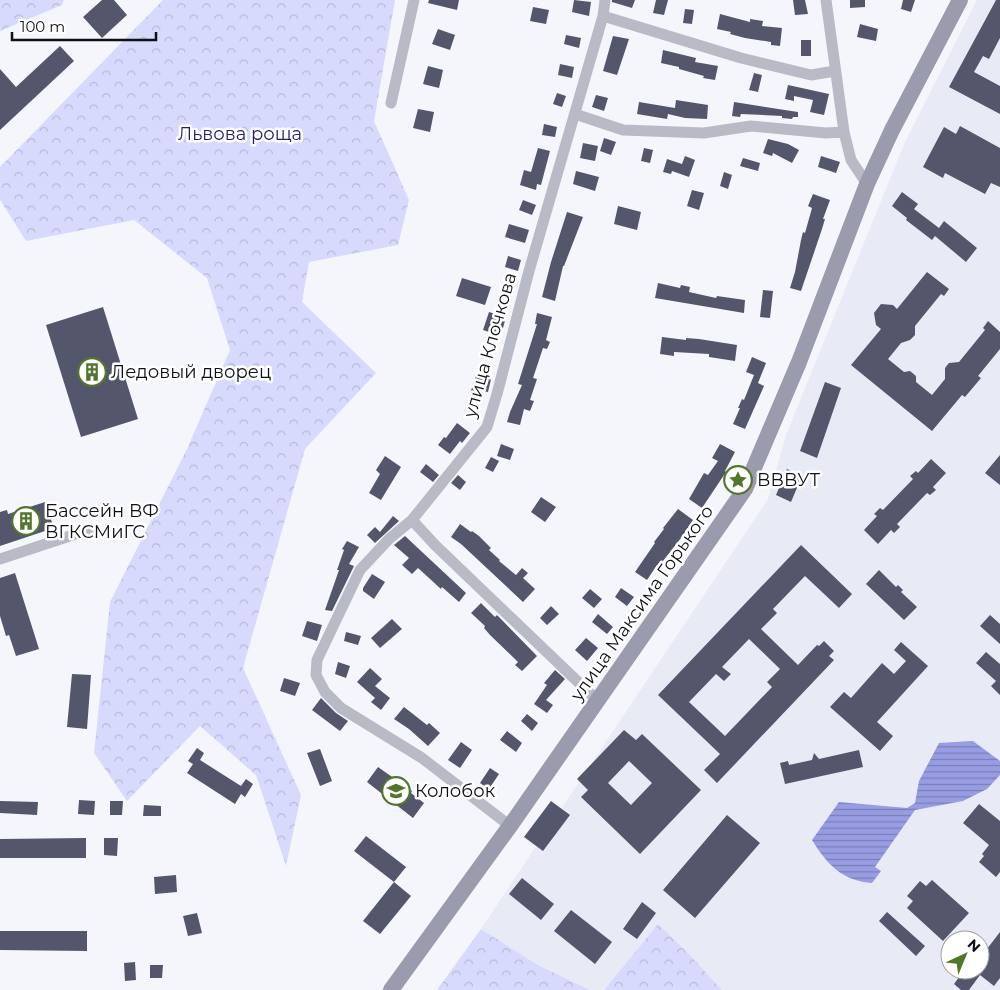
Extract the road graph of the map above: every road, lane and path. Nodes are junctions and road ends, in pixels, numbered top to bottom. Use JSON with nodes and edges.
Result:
{"nodes":[{"id":1,"x":414,"y":0,"type":"edge"},
{"id":2,"x":605,"y":0,"type":"edge"},
{"id":3,"x":826,"y":0,"type":"edge"},
{"id":4,"x":960,"y":0,"type":"edge"},
{"id":5,"x":603,"y":16,"type":"junction"},
{"id":6,"x":835,"y":71,"type":"junction"},
{"id":7,"x":391,"y":103,"type":"dead end"},
{"id":8,"x":575,"y":114,"type":"junction"},
{"id":9,"x":844,"y":132,"type":"junction"},
{"id":10,"x":867,"y":184,"type":"junction"},
{"id":11,"x":412,"y":520,"type":"junction"},
{"id":12,"x":91,"y":529,"type":"dead end"},
{"id":13,"x":0,"y":559,"type":"edge"},
{"id":14,"x":598,"y":701,"type":"junction"},
{"id":15,"x":510,"y":826,"type":"junction"},
{"id":16,"x":391,"y":990,"type":"edge"}],
"edges":[{"from":1,"to":7,"type":"street"},
{"from":2,"to":5,"type":"street","name":"улица Клочкова"},
{"from":3,"to":6,"type":"street"},
{"from":4,"to":10,"type":"main road","name":"улица Максима Горького"},
{"from":5,"to":6,"type":"street"},
{"from":5,"to":8,"type":"street","name":"улица Клочкова"},
{"from":6,"to":9,"type":"street"},
{"from":8,"to":9,"type":"street"},
{"from":8,"to":11,"type":"street","name":"улица Клочкова"},
{"from":9,"to":10,"type":"street"},
{"from":10,"to":14,"type":"main road","name":"улица Максима Горького"},
{"from":11,"to":14,"type":"street"},
{"from":11,"to":15,"type":"street","name":"улица Клочкова"},
{"from":12,"to":13,"type":"street"},
{"from":14,"to":15,"type":"main road","name":"улица Максима Горького"},
{"from":15,"to":16,"type":"main road","name":"улица Максима Горького"}]}
